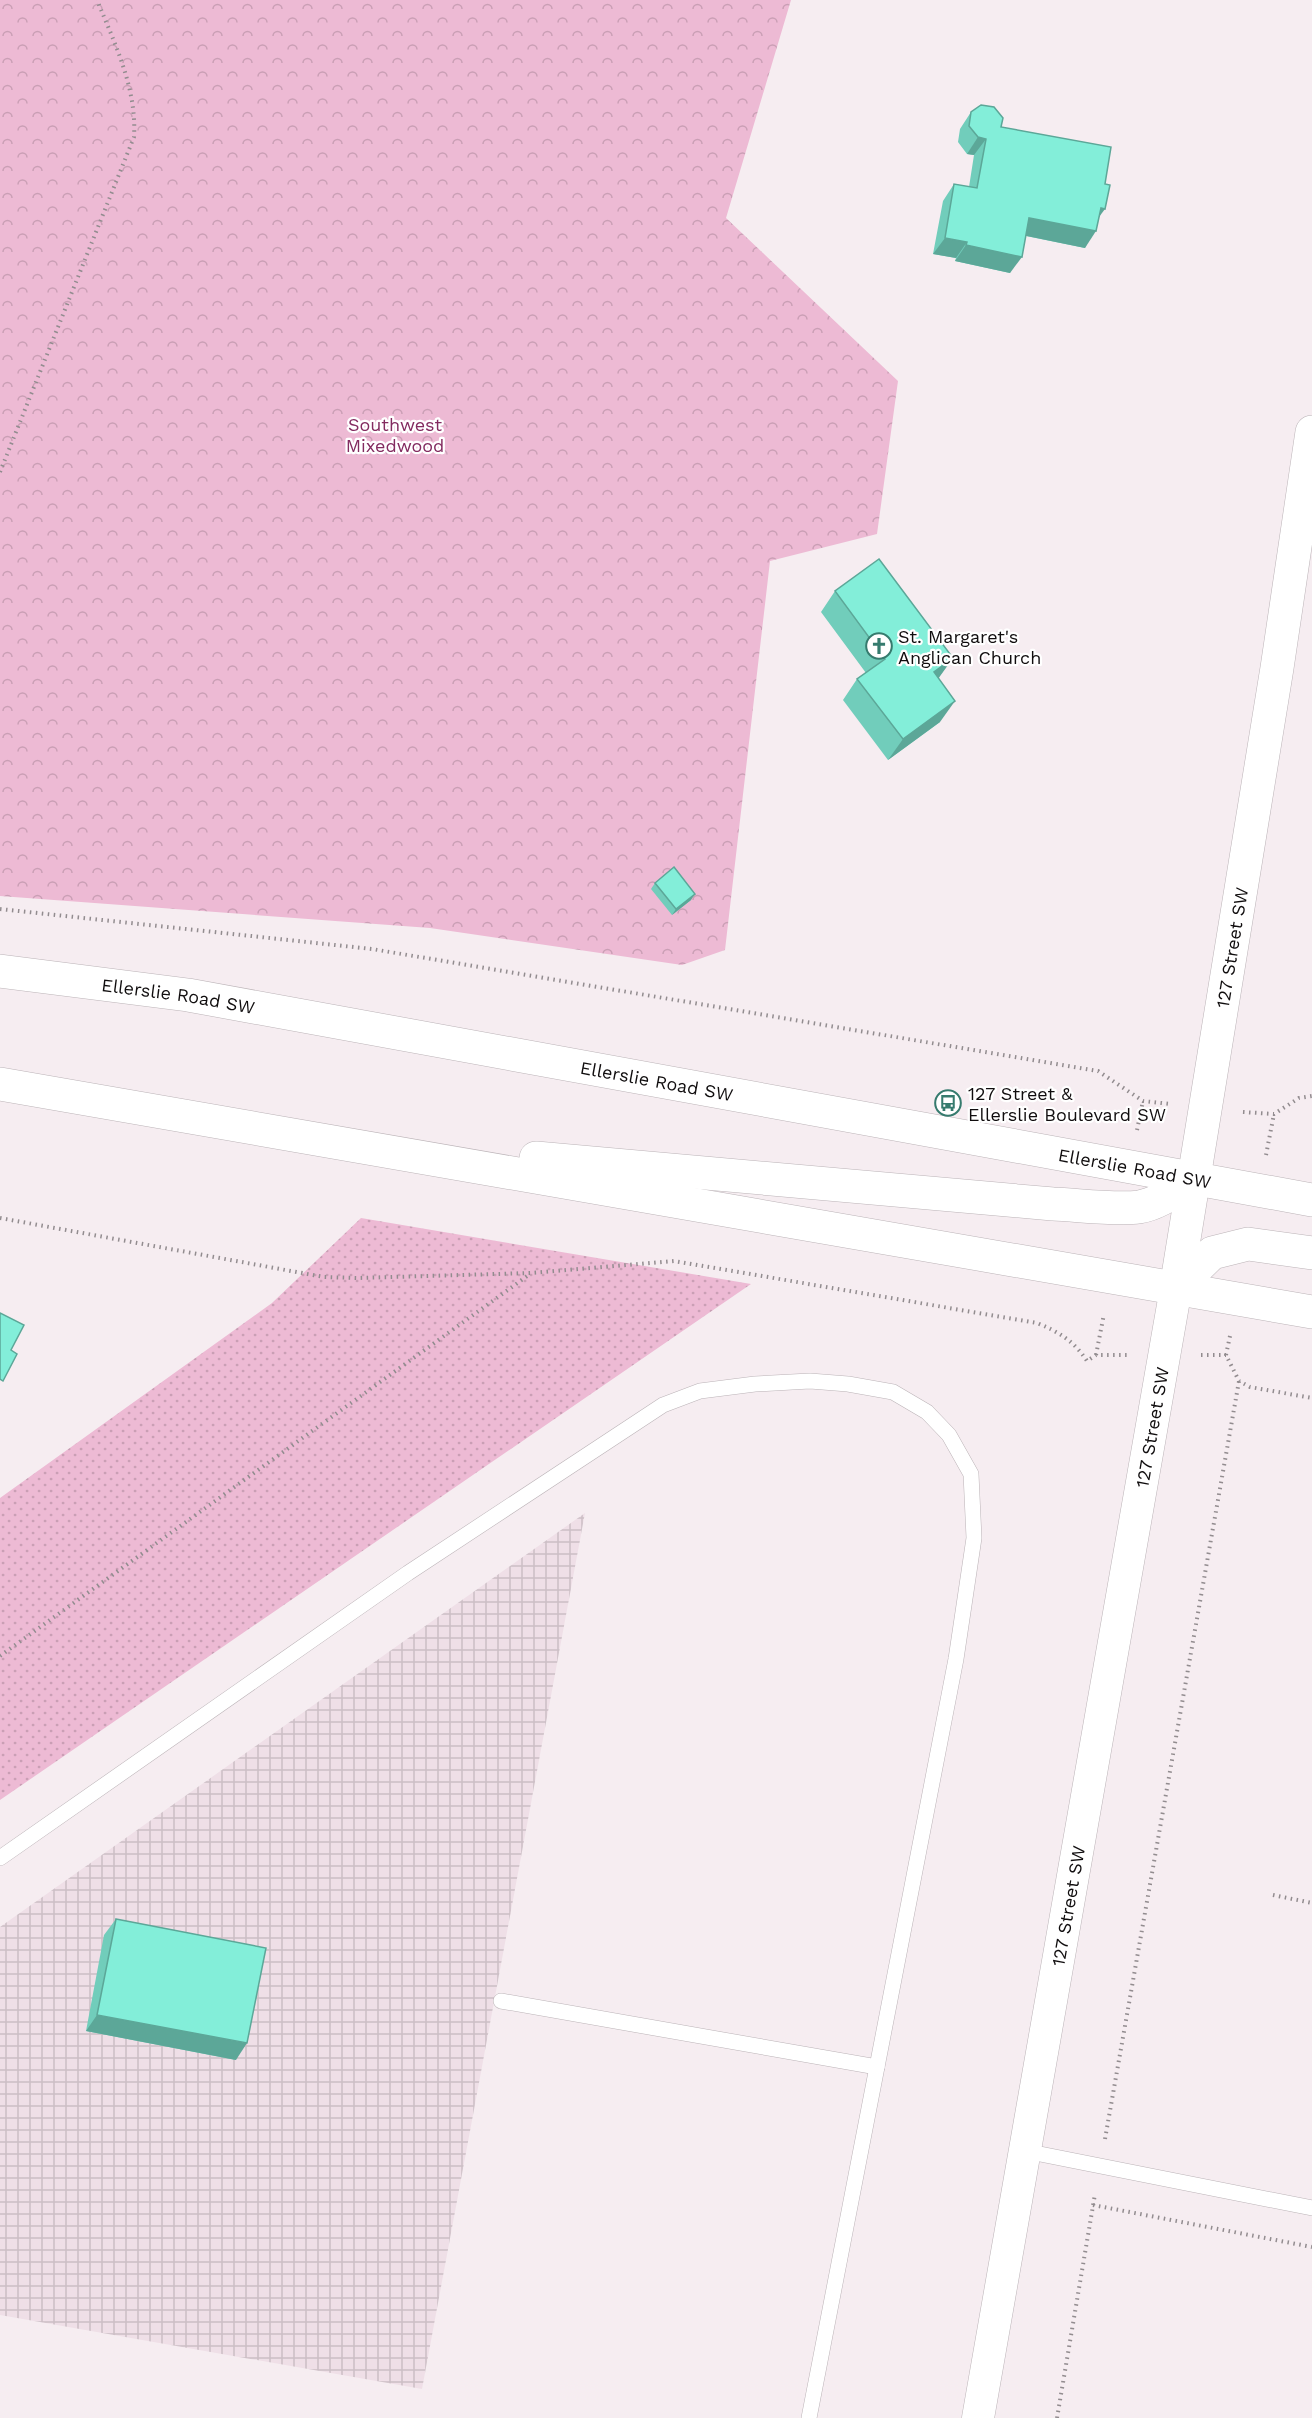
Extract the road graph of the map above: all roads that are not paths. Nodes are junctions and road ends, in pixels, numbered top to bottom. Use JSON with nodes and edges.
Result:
{"nodes":[{"id":1,"x":1312,"y":432,"type":"edge"},
{"id":2,"x":0,"y":970,"type":"edge"},
{"id":3,"x":0,"y":1084,"type":"edge"},
{"id":4,"x":302,"y":1137,"type":"junction"},
{"id":5,"x":1195,"y":1179,"type":"junction"},
{"id":6,"x":1312,"y":1200,"type":"edge"},
{"id":7,"x":1312,"y":1252,"type":"edge"},
{"id":8,"x":1176,"y":1288,"type":"junction"},
{"id":9,"x":1312,"y":1312,"type":"edge"},
{"id":10,"x":0,"y":1858,"type":"edge"},
{"id":11,"x":501,"y":2001,"type":"dead end"},
{"id":12,"x":877,"y":2067,"type":"junction"},
{"id":13,"x":1025,"y":2151,"type":"junction"},
{"id":14,"x":1312,"y":2208,"type":"edge"},
{"id":15,"x":809,"y":2418,"type":"edge"},
{"id":16,"x":978,"y":2418,"type":"edge"}],
"edges":[{"from":1,"to":5,"type":"main road","name":"127 Street SW"},
{"from":2,"to":5,"type":"main road","name":"Ellerslie Road SW"},
{"from":3,"to":4,"type":"main road"},
{"from":4,"to":5,"type":"main road"},
{"from":4,"to":8,"type":"main road"},
{"from":5,"to":6,"type":"main road","name":"Ellerslie Road SW"},
{"from":5,"to":8,"type":"main road","name":"127 Street SW"},
{"from":7,"to":8,"type":"main road"},
{"from":8,"to":9,"type":"main road"},
{"from":8,"to":13,"type":"street","name":"127 Street SW"},
{"from":10,"to":12,"type":"lane"},
{"from":11,"to":12,"type":"lane"},
{"from":12,"to":15,"type":"lane"},
{"from":13,"to":14,"type":"lane"},
{"from":13,"to":16,"type":"street","name":"127 Street SW"}]}
